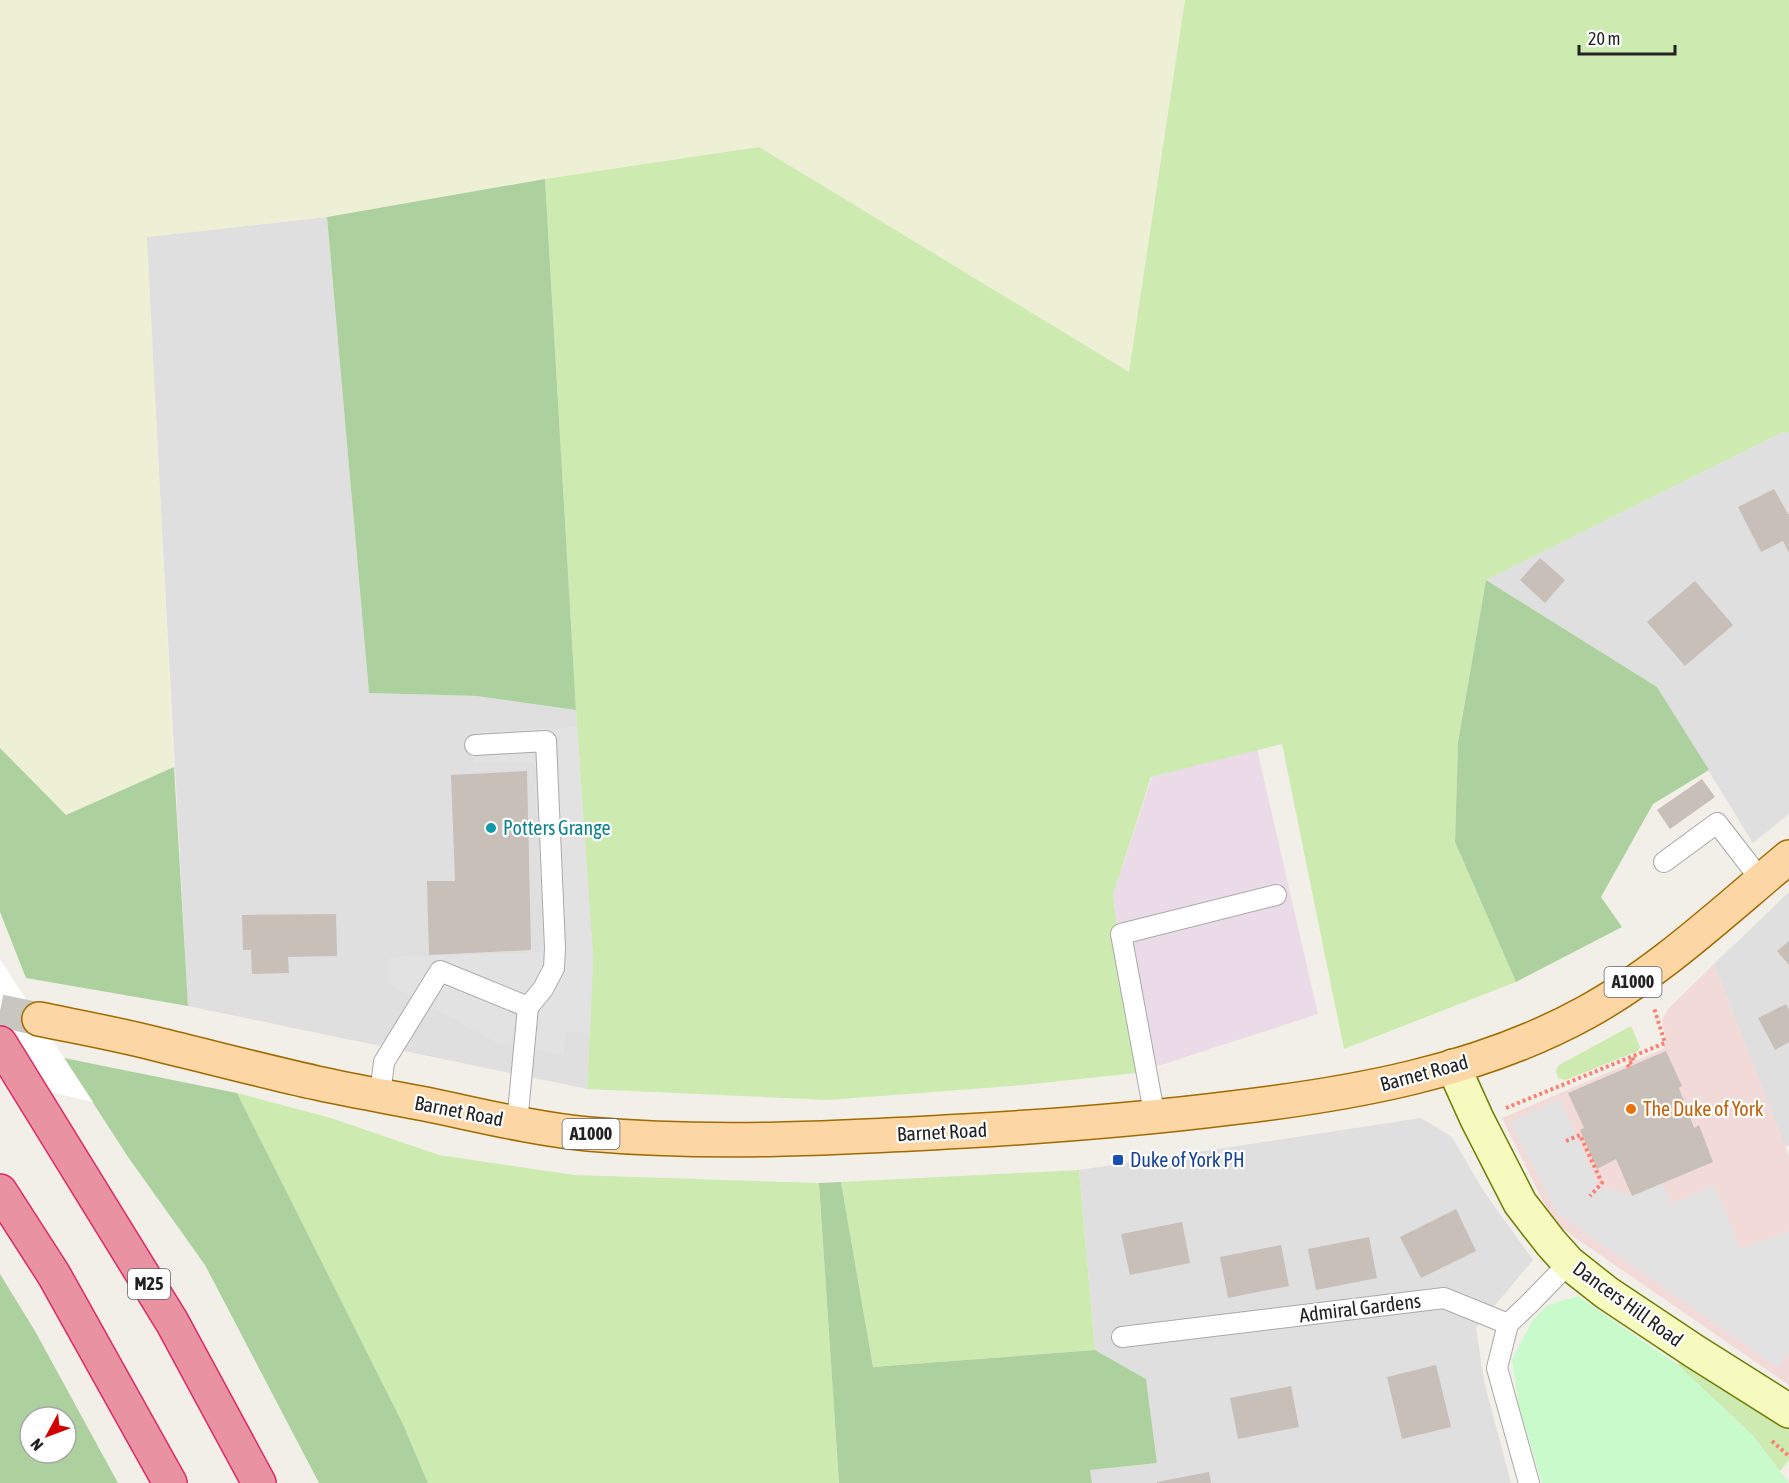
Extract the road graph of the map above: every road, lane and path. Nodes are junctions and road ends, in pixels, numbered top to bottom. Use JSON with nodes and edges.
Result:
{"nodes":[{"id":1,"x":475,"y":745,"type":"dead end"},
{"id":2,"x":1789,"y":857,"type":"edge"},
{"id":3,"x":1664,"y":862,"type":"dead end"},
{"id":4,"x":1761,"y":880,"type":"junction"},
{"id":5,"x":1276,"y":895,"type":"dead end"},
{"id":6,"x":1644,"y":975,"type":"junction"},
{"id":7,"x":528,"y":1007,"type":"junction"},
{"id":8,"x":39,"y":1019,"type":"tunnel mouth"},
{"id":9,"x":0,"y":1043,"type":"edge"},
{"id":10,"x":1632,"y":1057,"type":"junction"},
{"id":11,"x":1621,"y":1061,"type":"junction"},
{"id":12,"x":1453,"y":1066,"type":"junction"},
{"id":13,"x":380,"y":1095,"type":"junction"},
{"id":14,"x":1155,"y":1118,"type":"junction"},
{"id":15,"x":1477,"y":1119,"type":"junction"},
{"id":16,"x":517,"y":1123,"type":"junction"},
{"id":17,"x":1566,"y":1141,"type":"dead end"},
{"id":18,"x":0,"y":1191,"type":"edge"},
{"id":19,"x":1590,"y":1196,"type":"dead end"},
{"id":20,"x":1569,"y":1263,"type":"junction"},
{"id":21,"x":1508,"y":1324,"type":"junction"},
{"id":22,"x":1122,"y":1337,"type":"dead end"},
{"id":23,"x":1789,"y":1411,"type":"edge"},
{"id":24,"x":170,"y":1483,"type":"edge"},
{"id":25,"x":259,"y":1483,"type":"edge"},
{"id":26,"x":1529,"y":1483,"type":"edge"}],
"edges":[{"from":1,"to":7,"type":"lane"},
{"from":2,"to":4,"type":"main road","name":"Barnet Road","number":"A1000"},
{"from":3,"to":4,"type":"lane"},
{"from":4,"to":6,"type":"main road","name":"Barnet Road","number":"A1000"},
{"from":5,"to":14,"type":"lane"},
{"from":6,"to":10,"type":"path"},
{"from":6,"to":12,"type":"main road","name":"Barnet Road","number":"A1000"},
{"from":7,"to":13,"type":"lane"},
{"from":7,"to":16,"type":"lane"},
{"from":8,"to":13,"type":"main road","name":"Barnet Road","number":"A1000"},
{"from":9,"to":25,"type":"highway","number":"M25"},
{"from":10,"to":11,"type":"path"},
{"from":10,"to":11,"type":"path"},
{"from":11,"to":15,"type":"path"},
{"from":12,"to":14,"type":"main road","name":"Barnet Road","number":"A1000"},
{"from":12,"to":15,"type":"street","name":"Dancers Hill Road"},
{"from":13,"to":16,"type":"main road","name":"Barnet Road","number":"A1000"},
{"from":14,"to":16,"type":"main road","name":"Barnet Road","number":"A1000"},
{"from":15,"to":20,"type":"street","name":"Dancers Hill Road"},
{"from":17,"to":19,"type":"path"},
{"from":18,"to":24,"type":"highway"},
{"from":20,"to":21,"type":"lane"},
{"from":20,"to":23,"type":"street","name":"Dancers Hill Road"},
{"from":21,"to":22,"type":"lane","name":"Admiral Gardens"},
{"from":21,"to":26,"type":"lane"}]}
